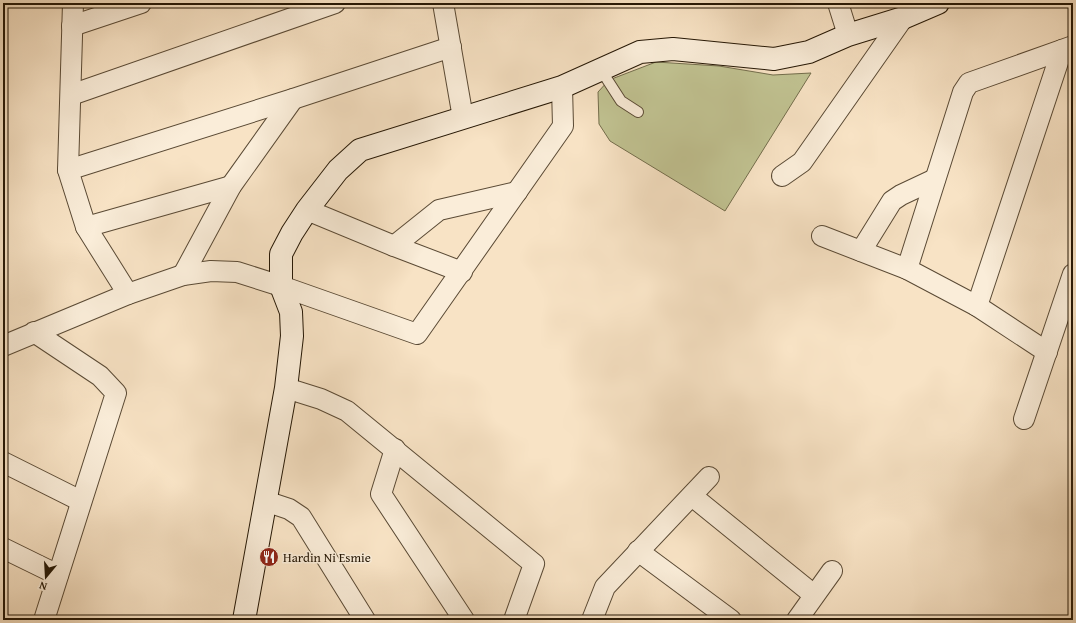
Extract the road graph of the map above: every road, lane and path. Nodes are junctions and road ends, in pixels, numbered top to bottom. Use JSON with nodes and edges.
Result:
{"nodes":[{"id":1,"x":73,"y":3,"type":"edge"},
{"id":2,"x":141,"y":3,"type":"edge"},
{"id":3,"x":335,"y":3,"type":"edge"},
{"id":4,"x":443,"y":3,"type":"edge"},
{"id":5,"x":838,"y":3,"type":"edge"},
{"id":6,"x":938,"y":3,"type":"edge"},
{"id":7,"x":903,"y":18,"type":"junction"},
{"id":8,"x":72,"y":26,"type":"junction"},
{"id":9,"x":848,"y":35,"type":"junction"},
{"id":10,"x":451,"y":47,"type":"junction"},
{"id":11,"x":1067,"y":48,"type":"edge"},
{"id":12,"x":601,"y":70,"type":"junction"},
{"id":13,"x":562,"y":87,"type":"junction"},
{"id":14,"x":71,"y":95,"type":"junction"},
{"id":15,"x":293,"y":99,"type":"junction"},
{"id":16,"x":638,"y":112,"type":"dead end"},
{"id":17,"x":463,"y":118,"type":"junction"},
{"id":18,"x":68,"y":170,"type":"junction"},
{"id":19,"x":782,"y":176,"type":"dead end"},
{"id":20,"x":935,"y":179,"type":"junction"},
{"id":21,"x":231,"y":186,"type":"junction"},
{"id":22,"x":518,"y":192,"type":"junction"},
{"id":23,"x":307,"y":210,"type":"junction"},
{"id":24,"x":86,"y":227,"type":"junction"},
{"id":25,"x":822,"y":236,"type":"dead end"},
{"id":26,"x":394,"y":246,"type":"junction"},
{"id":27,"x":861,"y":251,"type":"junction"},
{"id":28,"x":907,"y":269,"type":"junction"},
{"id":29,"x":462,"y":272,"type":"junction"},
{"id":30,"x":1073,"y":274,"type":"edge"},
{"id":31,"x":183,"y":275,"type":"junction"},
{"id":32,"x":281,"y":286,"type":"junction"},
{"id":33,"x":128,"y":294,"type":"junction"},
{"id":34,"x":977,"y":306,"type":"junction"},
{"id":35,"x":34,"y":332,"type":"junction"},
{"id":36,"x":3,"y":346,"type":"edge"},
{"id":37,"x":1047,"y":352,"type":"junction"},
{"id":38,"x":286,"y":388,"type":"junction"},
{"id":39,"x":1024,"y":419,"type":"dead end"},
{"id":40,"x":395,"y":449,"type":"junction"},
{"id":41,"x":3,"y":462,"type":"edge"},
{"id":42,"x":709,"y":477,"type":"dead end"},
{"id":43,"x":692,"y":496,"type":"junction"},
{"id":44,"x":265,"y":500,"type":"junction"},
{"id":45,"x":81,"y":501,"type":"junction"},
{"id":46,"x":3,"y":548,"type":"edge"},
{"id":47,"x":638,"y":551,"type":"junction"},
{"id":48,"x":832,"y":571,"type":"dead end"},
{"id":49,"x":58,"y":574,"type":"junction"},
{"id":50,"x":814,"y":595,"type":"junction"},
{"id":51,"x":44,"y":620,"type":"edge"},
{"id":52,"x":244,"y":620,"type":"edge"},
{"id":53,"x":365,"y":620,"type":"edge"},
{"id":54,"x":464,"y":620,"type":"edge"},
{"id":55,"x":514,"y":620,"type":"edge"},
{"id":56,"x":592,"y":620,"type":"edge"},
{"id":57,"x":731,"y":620,"type":"edge"},
{"id":58,"x":796,"y":620,"type":"edge"}],
"edges":[{"from":1,"to":8,"type":"street"},
{"from":2,"to":8,"type":"street"},
{"from":3,"to":14,"type":"street"},
{"from":4,"to":10,"type":"street"},
{"from":5,"to":9,"type":"street"},
{"from":6,"to":7,"type":"street"},
{"from":7,"to":9,"type":"street"},
{"from":7,"to":19,"type":"street"},
{"from":8,"to":14,"type":"street"},
{"from":9,"to":12,"type":"street"},
{"from":10,"to":15,"type":"street"},
{"from":10,"to":17,"type":"street"},
{"from":11,"to":20,"type":"street"},
{"from":11,"to":34,"type":"street"},
{"from":12,"to":13,"type":"street"},
{"from":12,"to":16,"type":"lane"},
{"from":13,"to":17,"type":"street"},
{"from":13,"to":22,"type":"street"},
{"from":14,"to":18,"type":"street"},
{"from":15,"to":18,"type":"street"},
{"from":15,"to":21,"type":"street"},
{"from":17,"to":23,"type":"street"},
{"from":18,"to":24,"type":"street"},
{"from":20,"to":27,"type":"street"},
{"from":20,"to":28,"type":"street"},
{"from":21,"to":24,"type":"street"},
{"from":21,"to":31,"type":"street"},
{"from":22,"to":26,"type":"street"},
{"from":22,"to":29,"type":"street"},
{"from":23,"to":26,"type":"street"},
{"from":23,"to":32,"type":"street"},
{"from":24,"to":33,"type":"street"},
{"from":25,"to":27,"type":"street"},
{"from":26,"to":29,"type":"street"},
{"from":27,"to":28,"type":"street"},
{"from":28,"to":34,"type":"street"},
{"from":29,"to":32,"type":"street"},
{"from":30,"to":37,"type":"street"},
{"from":31,"to":32,"type":"street"},
{"from":31,"to":33,"type":"street"},
{"from":32,"to":38,"type":"street"},
{"from":33,"to":35,"type":"street"},
{"from":34,"to":37,"type":"street"},
{"from":35,"to":36,"type":"street"},
{"from":35,"to":45,"type":"street"},
{"from":37,"to":39,"type":"street"},
{"from":38,"to":40,"type":"street"},
{"from":38,"to":44,"type":"street"},
{"from":40,"to":54,"type":"street"},
{"from":40,"to":55,"type":"street"},
{"from":41,"to":45,"type":"street"},
{"from":42,"to":43,"type":"street"},
{"from":43,"to":47,"type":"street"},
{"from":43,"to":50,"type":"street"},
{"from":44,"to":52,"type":"street"},
{"from":44,"to":53,"type":"street"},
{"from":45,"to":49,"type":"street"},
{"from":46,"to":49,"type":"street"},
{"from":47,"to":56,"type":"street"},
{"from":47,"to":57,"type":"street"},
{"from":48,"to":50,"type":"street"},
{"from":49,"to":51,"type":"street"},
{"from":50,"to":58,"type":"street"}]}
